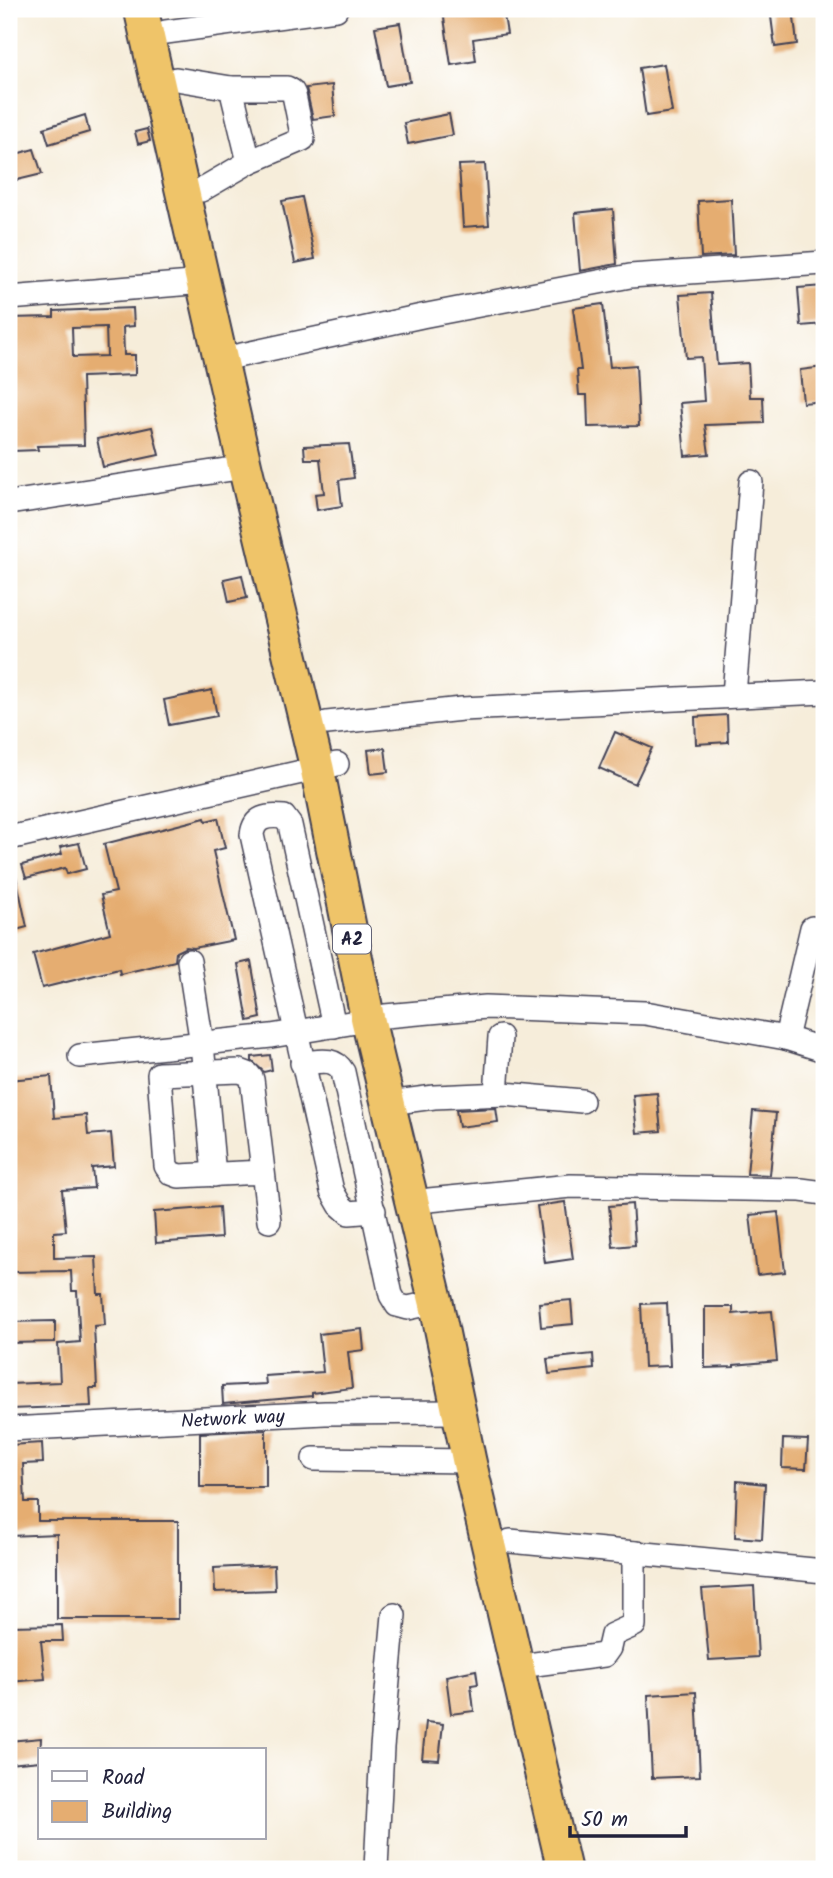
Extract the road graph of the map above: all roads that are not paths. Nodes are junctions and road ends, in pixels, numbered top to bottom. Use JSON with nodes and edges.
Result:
{"nodes":[{"id":1,"x":141,"y":9,"type":"edge"},
{"id":2,"x":336,"y":9,"type":"edge"},
{"id":3,"x":163,"y":20,"type":"edge"},
{"id":4,"x":176,"y":79,"type":"junction"},
{"id":5,"x":231,"y":88,"type":"junction"},
{"id":6,"x":249,"y":162,"type":"junction"},
{"id":7,"x":201,"y":190,"type":"junction"},
{"id":8,"x":824,"y":262,"type":"edge"},
{"id":9,"x":204,"y":282,"type":"junction"},
{"id":10,"x":9,"y":298,"type":"edge"},
{"id":11,"x":237,"y":356,"type":"junction"},
{"id":12,"x":245,"y":467,"type":"junction"},
{"id":13,"x":751,"y":482,"type":"dead end"},
{"id":14,"x":9,"y":503,"type":"edge"},
{"id":15,"x":824,"y":692,"type":"edge"},
{"id":16,"x":734,"y":695,"type":"junction"},
{"id":17,"x":327,"y":723,"type":"junction"},
{"id":18,"x":327,"y":766,"type":"junction"},
{"id":19,"x":9,"y":838,"type":"edge"},
{"id":20,"x":812,"y":929,"type":"dead end"},
{"id":21,"x":189,"y":961,"type":"dead end"},
{"id":22,"x":377,"y":1018,"type":"junction"},
{"id":23,"x":334,"y":1026,"type":"junction"},
{"id":24,"x":294,"y":1032,"type":"junction"},
{"id":25,"x":500,"y":1037,"type":"dead end"},
{"id":26,"x":786,"y":1038,"type":"junction"},
{"id":27,"x":202,"y":1044,"type":"junction"},
{"id":28,"x":156,"y":1049,"type":"junction"},
{"id":29,"x":824,"y":1050,"type":"edge"},
{"id":30,"x":80,"y":1056,"type":"dead end"},
{"id":31,"x":302,"y":1063,"type":"junction"},
{"id":32,"x":204,"y":1073,"type":"junction"},
{"id":33,"x":159,"y":1074,"type":"junction"},
{"id":34,"x":496,"y":1094,"type":"junction"},
{"id":35,"x":404,"y":1101,"type":"junction"},
{"id":36,"x":582,"y":1101,"type":"dead end"},
{"id":37,"x":263,"y":1172,"type":"junction"},
{"id":38,"x":214,"y":1175,"type":"junction"},
{"id":39,"x":824,"y":1193,"type":"edge"},
{"id":40,"x":429,"y":1200,"type":"junction"},
{"id":41,"x":374,"y":1211,"type":"junction"},
{"id":42,"x":269,"y":1221,"type":"dead end"},
{"id":43,"x":436,"y":1302,"type":"junction"},
{"id":44,"x":458,"y":1412,"type":"junction"},
{"id":45,"x":9,"y":1429,"type":"edge"},
{"id":46,"x":314,"y":1459,"type":"dead end"},
{"id":47,"x":469,"y":1461,"type":"junction"},
{"id":48,"x":510,"y":1541,"type":"junction"},
{"id":49,"x":634,"y":1553,"type":"junction"},
{"id":50,"x":824,"y":1571,"type":"edge"},
{"id":51,"x":394,"y":1615,"type":"dead end"},
{"id":52,"x":535,"y":1664,"type":"junction"},
{"id":53,"x":376,"y":1869,"type":"edge"},
{"id":54,"x":564,"y":1869,"type":"edge"},
{"id":55,"x":577,"y":1869,"type":"edge"}],
"edges":[{"from":1,"to":9,"type":"highway","number":"A2"},
{"from":2,"to":3,"type":"street"},
{"from":3,"to":4,"type":"highway","number":"A2"},
{"from":4,"to":5,"type":"street"},
{"from":4,"to":7,"type":"highway","number":"A2"},
{"from":5,"to":6,"type":"street"},
{"from":5,"to":6,"type":"street"},
{"from":6,"to":7,"type":"street"},
{"from":7,"to":11,"type":"highway","number":"A2"},
{"from":8,"to":11,"type":"street"},
{"from":9,"to":10,"type":"street"},
{"from":9,"to":12,"type":"highway","number":"A2"},
{"from":11,"to":17,"type":"highway","number":"A2"},
{"from":12,"to":14,"type":"street"},
{"from":12,"to":18,"type":"highway","number":"A2"},
{"from":13,"to":16,"type":"street"},
{"from":15,"to":16,"type":"street"},
{"from":16,"to":17,"type":"street"},
{"from":17,"to":18,"type":"highway","number":"A2"},
{"from":18,"to":19,"type":"street"},
{"from":18,"to":22,"type":"highway","number":"A2"},
{"from":20,"to":26,"type":"street"},
{"from":21,"to":27,"type":"street"},
{"from":22,"to":23,"type":"street"},
{"from":22,"to":26,"type":"street"},
{"from":22,"to":35,"type":"highway","number":"A2"},
{"from":22,"to":43,"type":"highway","number":"A2"},
{"from":23,"to":24,"type":"street"},
{"from":23,"to":24,"type":"street"},
{"from":24,"to":27,"type":"street"},
{"from":24,"to":31,"type":"street"},
{"from":25,"to":34,"type":"street"},
{"from":26,"to":29,"type":"street"},
{"from":27,"to":28,"type":"street"},
{"from":27,"to":32,"type":"street"},
{"from":28,"to":30,"type":"street"},
{"from":28,"to":33,"type":"street"},
{"from":31,"to":41,"type":"street"},
{"from":31,"to":41,"type":"street"},
{"from":32,"to":33,"type":"street"},
{"from":32,"to":37,"type":"street"},
{"from":32,"to":38,"type":"street"},
{"from":33,"to":38,"type":"street"},
{"from":34,"to":35,"type":"street"},
{"from":34,"to":36,"type":"street"},
{"from":35,"to":40,"type":"highway","number":"A2"},
{"from":37,"to":38,"type":"street"},
{"from":37,"to":42,"type":"street"},
{"from":39,"to":40,"type":"street"},
{"from":40,"to":48,"type":"highway","number":"A2"},
{"from":41,"to":43,"type":"street"},
{"from":43,"to":44,"type":"highway","number":"A2"},
{"from":44,"to":45,"type":"street","name":"Network way"},
{"from":44,"to":47,"type":"highway","number":"A2"},
{"from":46,"to":47,"type":"street"},
{"from":47,"to":54,"type":"highway","number":"A2"},
{"from":48,"to":49,"type":"street"},
{"from":48,"to":52,"type":"highway","number":"A2"},
{"from":49,"to":50,"type":"street"},
{"from":49,"to":52,"type":"street"},
{"from":51,"to":53,"type":"street"},
{"from":52,"to":55,"type":"highway","number":"A2"}]}
